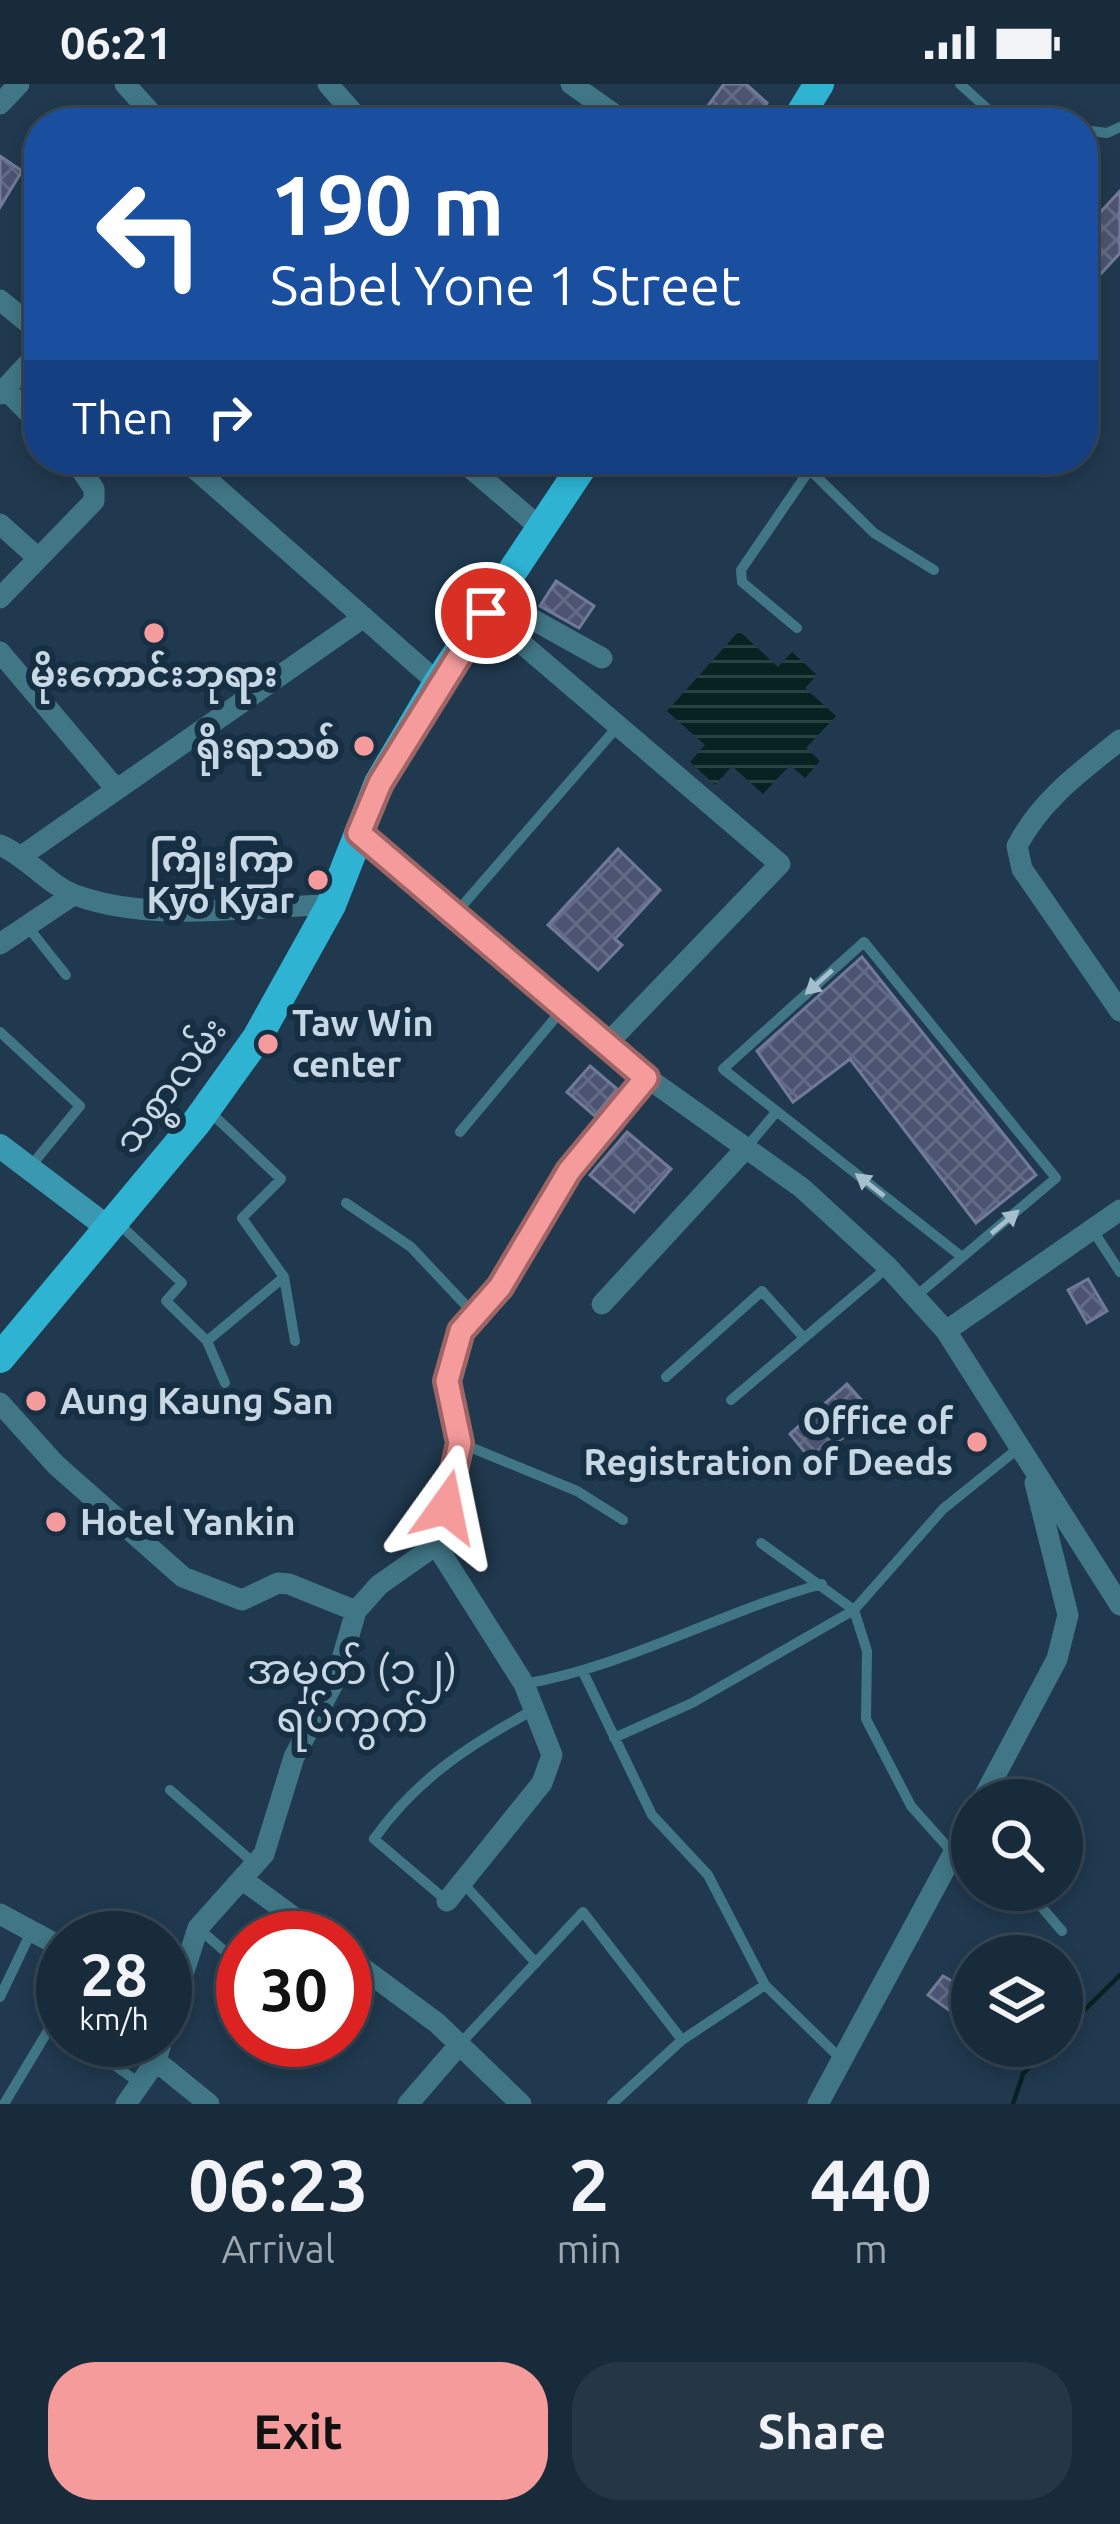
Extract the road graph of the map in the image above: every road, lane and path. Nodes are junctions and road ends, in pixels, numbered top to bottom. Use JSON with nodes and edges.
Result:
{"nodes":[{"id":1,"x":20,"y":84,"type":"edge"},
{"id":2,"x":125,"y":84,"type":"edge"},
{"id":3,"x":328,"y":84,"type":"edge"},
{"id":4,"x":571,"y":84,"type":"edge"},
{"id":5,"x":961,"y":84,"type":"edge"},
{"id":6,"x":0,"y":104,"type":"edge"},
{"id":7,"x":599,"y":105,"type":"junction"},
{"id":8,"x":147,"y":108,"type":"edge"},
{"id":9,"x":349,"y":108,"type":"edge"},
{"id":10,"x":596,"y":108,"type":"edge"},
{"id":11,"x":604,"y":108,"type":"edge"},
{"id":12,"x":987,"y":108,"type":"edge"},
{"id":13,"x":0,"y":300,"type":"edge"},
{"id":14,"x":24,"y":320,"type":"edge"},
{"id":15,"x":24,"y":368,"type":"edge"},
{"id":16,"x":3,"y":391,"type":"edge"},
{"id":17,"x":84,"y":474,"type":"edge"},
{"id":18,"x":201,"y":474,"type":"edge"},
{"id":19,"x":477,"y":474,"type":"edge"},
{"id":20,"x":577,"y":474,"type":"edge"},
{"id":21,"x":808,"y":474,"type":"edge"},
{"id":22,"x":822,"y":474,"type":"edge"},
{"id":23,"x":0,"y":524,"type":"edge"},
{"id":24,"x":542,"y":530,"type":"junction"},
{"id":25,"x":38,"y":558,"type":"junction"},
{"id":26,"x":934,"y":570,"type":"dead end"},
{"id":27,"x":0,"y":598,"type":"edge"},
{"id":28,"x":491,"y":606,"type":"junction"},
{"id":29,"x":364,"y":617,"type":"junction"},
{"id":30,"x":796,"y":628,"type":"dead end"},
{"id":31,"x":0,"y":652,"type":"edge"},
{"id":32,"x":602,"y":658,"type":"dead end"},
{"id":33,"x":438,"y":683,"type":"junction"},
{"id":34,"x":620,"y":723,"type":"junction"},
{"id":35,"x":1120,"y":740,"type":"edge"},
{"id":36,"x":116,"y":789,"type":"junction"},
{"id":37,"x":359,"y":833,"type":"junction"},
{"id":38,"x":0,"y":845,"type":"edge"},
{"id":39,"x":23,"y":855,"type":"junction"},
{"id":40,"x":73,"y":895,"type":"junction"},
{"id":41,"x":331,"y":905,"type":"junction"},
{"id":42,"x":455,"y":914,"type":"junction"},
{"id":43,"x":28,"y":927,"type":"junction"},
{"id":44,"x":0,"y":944,"type":"edge"},
{"id":45,"x":66,"y":975,"type":"dead end"},
{"id":46,"x":561,"y":1011,"type":"junction"},
{"id":47,"x":1120,"y":1011,"type":"edge"},
{"id":48,"x":0,"y":1032,"type":"edge"},
{"id":49,"x":604,"y":1047,"type":"junction"},
{"id":50,"x":646,"y":1078,"type":"junction"},
{"id":51,"x":206,"y":1108,"type":"junction"},
{"id":52,"x":777,"y":1111,"type":"junction"},
{"id":53,"x":460,"y":1132,"type":"dead end"},
{"id":54,"x":0,"y":1146,"type":"edge"},
{"id":55,"x":746,"y":1148,"type":"junction"},
{"id":56,"x":28,"y":1169,"type":"junction"},
{"id":57,"x":346,"y":1203,"type":"dead end"},
{"id":58,"x":1120,"y":1210,"type":"edge"},
{"id":59,"x":111,"y":1223,"type":"junction"},
{"id":60,"x":1092,"y":1229,"type":"junction"},
{"id":61,"x":962,"y":1257,"type":"junction"},
{"id":62,"x":888,"y":1267,"type":"junction"},
{"id":63,"x":1120,"y":1272,"type":"edge"},
{"id":64,"x":284,"y":1277,"type":"junction"},
{"id":65,"x":915,"y":1298,"type":"junction"},
{"id":66,"x":602,"y":1304,"type":"dead end"},
{"id":67,"x":473,"y":1313,"type":"junction"},
{"id":68,"x":946,"y":1331,"type":"junction"},
{"id":69,"x":804,"y":1338,"type":"junction"},
{"id":70,"x":6,"y":1339,"type":"edge"},
{"id":71,"x":207,"y":1341,"type":"junction"},
{"id":72,"x":295,"y":1341,"type":"dead end"},
{"id":73,"x":666,"y":1377,"type":"dead end"},
{"id":74,"x":225,"y":1383,"type":"dead end"},
{"id":75,"x":731,"y":1400,"type":"dead end"},
{"id":76,"x":0,"y":1403,"type":"edge"},
{"id":77,"x":460,"y":1443,"type":"junction"},
{"id":78,"x":1024,"y":1454,"type":"junction"},
{"id":79,"x":623,"y":1520,"type":"dead end"},
{"id":80,"x":761,"y":1544,"type":"dead end"},
{"id":81,"x":436,"y":1545,"type":"junction"},
{"id":82,"x":822,"y":1584,"type":"junction"},
{"id":83,"x":1120,"y":1605,"type":"edge"},
{"id":84,"x":854,"y":1610,"type":"junction"},
{"id":85,"x":356,"y":1611,"type":"junction"},
{"id":86,"x":584,"y":1674,"type":"junction"},
{"id":87,"x":524,"y":1684,"type":"junction"},
{"id":88,"x":535,"y":1708,"type":"junction"},
{"id":89,"x":614,"y":1738,"type":"junction"},
{"id":90,"x":993,"y":1779,"type":"edge"},
{"id":91,"x":170,"y":1790,"type":"dead end"},
{"id":92,"x":951,"y":1851,"type":"edge"},
{"id":93,"x":951,"y":1854,"type":"edge"},
{"id":94,"x":249,"y":1872,"type":"junction"},
{"id":95,"x":462,"y":1882,"type":"junction"},
{"id":96,"x":447,"y":1901,"type":"joint"},
{"id":97,"x":292,"y":1911,"type":"edge"},
{"id":98,"x":1045,"y":1911,"type":"edge"},
{"id":99,"x":0,"y":1914,"type":"edge"},
{"id":100,"x":198,"y":1928,"type":"junction"},
{"id":101,"x":32,"y":1930,"type":"junction"},
{"id":102,"x":1062,"y":1931,"type":"dead end"},
{"id":103,"x":36,"y":1932,"type":"edge"},
{"id":104,"x":216,"y":1944,"type":"edge"},
{"id":105,"x":192,"y":1946,"type":"edge"},
{"id":106,"x":536,"y":1963,"type":"junction"},
{"id":107,"x":372,"y":1975,"type":"edge"},
{"id":108,"x":765,"y":1985,"type":"junction"},
{"id":109,"x":0,"y":1997,"type":"edge"},
{"id":110,"x":682,"y":2040,"type":"junction"},
{"id":111,"x":459,"y":2045,"type":"junction"},
{"id":112,"x":36,"y":2051,"type":"edge"},
{"id":113,"x":842,"y":2060,"type":"junction"},
{"id":114,"x":118,"y":2067,"type":"edge"},
{"id":115,"x":146,"y":2067,"type":"edge"},
{"id":116,"x":185,"y":2067,"type":"edge"},
{"id":117,"x":139,"y":2082,"type":"junction"},
{"id":118,"x":4,"y":2104,"type":"edge"},
{"id":119,"x":126,"y":2104,"type":"edge"},
{"id":120,"x":209,"y":2104,"type":"edge"},
{"id":121,"x":408,"y":2104,"type":"edge"},
{"id":122,"x":521,"y":2104,"type":"edge"},
{"id":123,"x":612,"y":2104,"type":"edge"},
{"id":124,"x":818,"y":2104,"type":"edge"}],
"edges":[{"from":1,"to":6,"type":"street"},
{"from":2,"to":8,"type":"street"},
{"from":3,"to":9,"type":"street"},
{"from":4,"to":7,"type":"street"},
{"from":5,"to":12,"type":"lane"},
{"from":7,"to":10,"type":"lane"},
{"from":7,"to":11,"type":"street"},
{"from":13,"to":14,"type":"street"},
{"from":15,"to":16,"type":"street"},
{"from":17,"to":25,"type":"street"},
{"from":18,"to":29,"type":"street"},
{"from":19,"to":24,"type":"street"},
{"from":20,"to":24,"type":"main road","name":"သစ္စာလမ်း"},
{"from":21,"to":30,"type":"lane"},
{"from":22,"to":26,"type":"lane"},
{"from":23,"to":25,"type":"street"},
{"from":24,"to":28,"type":"main road","name":"သစ္စာလမ်း"},
{"from":25,"to":27,"type":"street"},
{"from":28,"to":32,"type":"street"},
{"from":28,"to":33,"type":"main road","name":"သစ္စာလမ်း"},
{"from":28,"to":34,"type":"street"},
{"from":29,"to":33,"type":"street"},
{"from":29,"to":36,"type":"street"},
{"from":31,"to":36,"type":"street"},
{"from":33,"to":37,"type":"main road","name":"သစ္စာလမ်း"},
{"from":34,"to":42,"type":"lane"},
{"from":34,"to":49,"type":"street"},
{"from":35,"to":47,"type":"street"},
{"from":36,"to":39,"type":"street"},
{"from":37,"to":41,"type":"main road","name":"သစ္စာလမ်း"},
{"from":37,"to":42,"type":"street"},
{"from":38,"to":39,"type":"street"},
{"from":39,"to":40,"type":"street"},
{"from":40,"to":41,"type":"street"},
{"from":40,"to":43,"type":"street"},
{"from":41,"to":51,"type":"main road","name":"သစ္စာလမ်း"},
{"from":42,"to":46,"type":"street"},
{"from":43,"to":44,"type":"street"},
{"from":43,"to":45,"type":"lane"},
{"from":46,"to":49,"type":"street"},
{"from":46,"to":53,"type":"lane"},
{"from":48,"to":56,"type":"lane"},
{"from":49,"to":50,"type":"street"},
{"from":50,"to":55,"type":"street"},
{"from":50,"to":67,"type":"street"},
{"from":51,"to":59,"type":"main road","name":"သစ္စာလမ်း"},
{"from":51,"to":64,"type":"lane"},
{"from":52,"to":55,"type":"lane"},
{"from":61,"to":52,"type":"lane","one_way":true},
{"from":61,"to":52,"type":"lane","one_way":true},
{"from":54,"to":56,"type":"main road"},
{"from":55,"to":62,"type":"street"},
{"from":55,"to":66,"type":"street"},
{"from":56,"to":59,"type":"main road"},
{"from":57,"to":67,"type":"lane"},
{"from":58,"to":60,"type":"street"},
{"from":59,"to":70,"type":"main road","name":"သစ္စာလမ်း"},
{"from":59,"to":71,"type":"lane"},
{"from":60,"to":63,"type":"lane"},
{"from":60,"to":68,"type":"street"},
{"from":61,"to":65,"type":"lane"},
{"from":62,"to":65,"type":"street"},
{"from":62,"to":69,"type":"lane"},
{"from":64,"to":71,"type":"lane"},
{"from":64,"to":72,"type":"lane"},
{"from":65,"to":68,"type":"street"},
{"from":67,"to":77,"type":"street"},
{"from":68,"to":78,"type":"street"},
{"from":69,"to":73,"type":"lane"},
{"from":69,"to":75,"type":"lane"},
{"from":71,"to":74,"type":"lane"},
{"from":76,"to":85,"type":"street"},
{"from":77,"to":79,"type":"lane"},
{"from":77,"to":81,"type":"street"},
{"from":78,"to":83,"type":"street"},
{"from":78,"to":84,"type":"lane"},
{"from":78,"to":90,"type":"street"},
{"from":80,"to":82,"type":"lane"},
{"from":81,"to":85,"type":"street"},
{"from":81,"to":87,"type":"street"},
{"from":82,"to":84,"type":"lane"},
{"from":82,"to":86,"type":"lane"},
{"from":84,"to":89,"type":"lane"},
{"from":84,"to":92,"type":"lane"},
{"from":85,"to":94,"type":"street"},
{"from":86,"to":87,"type":"lane"},
{"from":86,"to":89,"type":"lane"},
{"from":87,"to":88,"type":"street"},
{"from":88,"to":95,"type":"street"},
{"from":88,"to":96,"type":"lane"},
{"from":89,"to":108,"type":"lane"},
{"from":91,"to":94,"type":"lane"},
{"from":93,"to":113,"type":"street"},
{"from":94,"to":97,"type":"street"},
{"from":94,"to":100,"type":"street"},
{"from":95,"to":96,"type":"street"},
{"from":95,"to":106,"type":"lane"},
{"from":98,"to":102,"type":"lane"},
{"from":99,"to":101,"type":"street"},
{"from":100,"to":104,"type":"lane"},
{"from":100,"to":105,"type":"street"},
{"from":101,"to":103,"type":"street"},
{"from":101,"to":109,"type":"lane"},
{"from":106,"to":110,"type":"lane"},
{"from":106,"to":111,"type":"lane"},
{"from":107,"to":111,"type":"street"},
{"from":108,"to":110,"type":"lane"},
{"from":108,"to":113,"type":"lane"},
{"from":110,"to":123,"type":"lane"},
{"from":111,"to":121,"type":"street"},
{"from":111,"to":122,"type":"street"},
{"from":112,"to":118,"type":"lane"},
{"from":113,"to":124,"type":"street"},
{"from":114,"to":117,"type":"lane"},
{"from":115,"to":117,"type":"street"},
{"from":116,"to":120,"type":"street"},
{"from":117,"to":119,"type":"street"}]}
